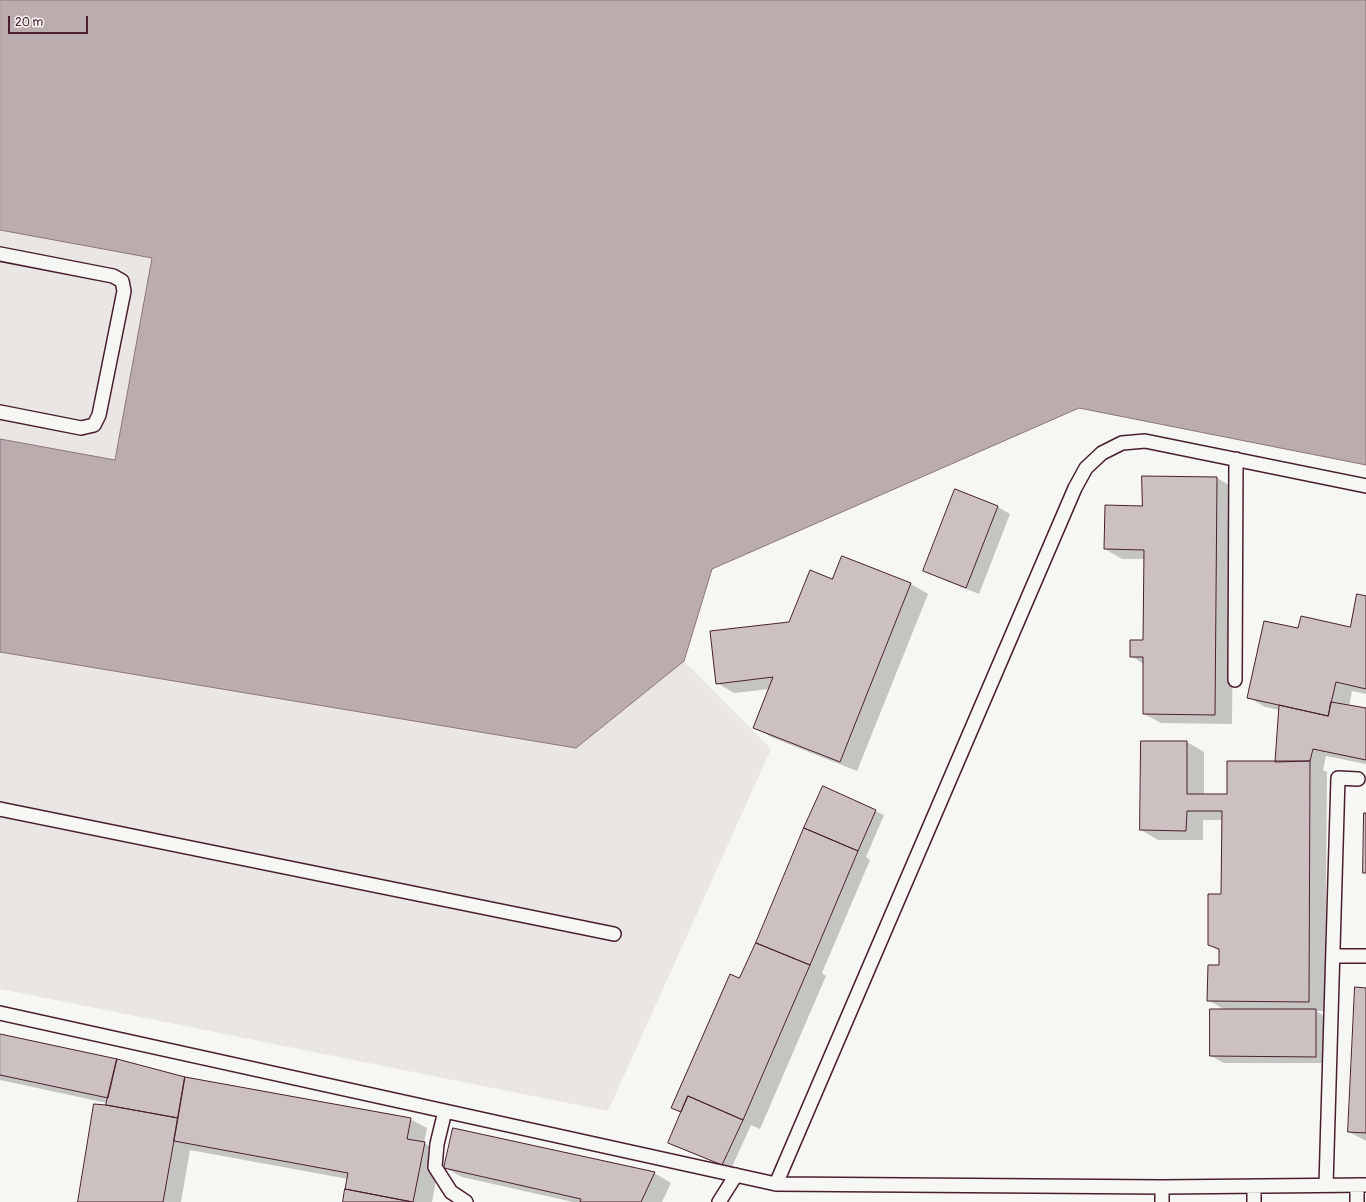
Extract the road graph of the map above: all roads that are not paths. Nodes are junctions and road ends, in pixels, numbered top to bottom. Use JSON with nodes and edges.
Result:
{"nodes":[{"id":1,"x":0,"y":254,"type":"edge"},
{"id":2,"x":0,"y":412,"type":"edge"},
{"id":3,"x":1236,"y":459,"type":"junction"},
{"id":4,"x":1366,"y":486,"type":"edge"},
{"id":5,"x":1235,"y":680,"type":"dead end"},
{"id":6,"x":1358,"y":779,"type":"dead end"},
{"id":7,"x":0,"y":809,"type":"edge"},
{"id":8,"x":614,"y":934,"type":"dead end"},
{"id":9,"x":1333,"y":956,"type":"junction"},
{"id":10,"x":1366,"y":956,"type":"edge"},
{"id":11,"x":0,"y":1013,"type":"edge"},
{"id":12,"x":445,"y":1111,"type":"junction"},
{"id":13,"x":736,"y":1175,"type":"junction"},
{"id":14,"x":776,"y":1184,"type":"junction"},
{"id":15,"x":1326,"y":1185,"type":"junction"},
{"id":16,"x":1362,"y":1185,"type":"edge"},
{"id":17,"x":1254,"y":1186,"type":"junction"},
{"id":18,"x":1162,"y":1187,"type":"junction"},
{"id":19,"x":466,"y":1202,"type":"edge"},
{"id":20,"x":719,"y":1202,"type":"edge"},
{"id":21,"x":1162,"y":1202,"type":"edge"},
{"id":22,"x":1254,"y":1202,"type":"edge"},
{"id":23,"x":1357,"y":1202,"type":"edge"}],
"edges":[{"from":1,"to":2,"type":"lane"},
{"from":3,"to":4,"type":"lane"},
{"from":3,"to":5,"type":"lane"},
{"from":3,"to":14,"type":"lane"},
{"from":6,"to":9,"type":"lane"},
{"from":7,"to":8,"type":"lane"},
{"from":9,"to":10,"type":"lane"},
{"from":9,"to":15,"type":"lane"},
{"from":11,"to":12,"type":"lane"},
{"from":12,"to":13,"type":"lane"},
{"from":12,"to":19,"type":"lane"},
{"from":13,"to":14,"type":"lane"},
{"from":13,"to":20,"type":"lane"},
{"from":14,"to":18,"type":"lane"},
{"from":15,"to":16,"type":"lane"},
{"from":15,"to":17,"type":"lane"},
{"from":16,"to":23,"type":"lane"},
{"from":17,"to":18,"type":"lane"},
{"from":17,"to":22,"type":"lane"},
{"from":18,"to":21,"type":"lane"}]}
